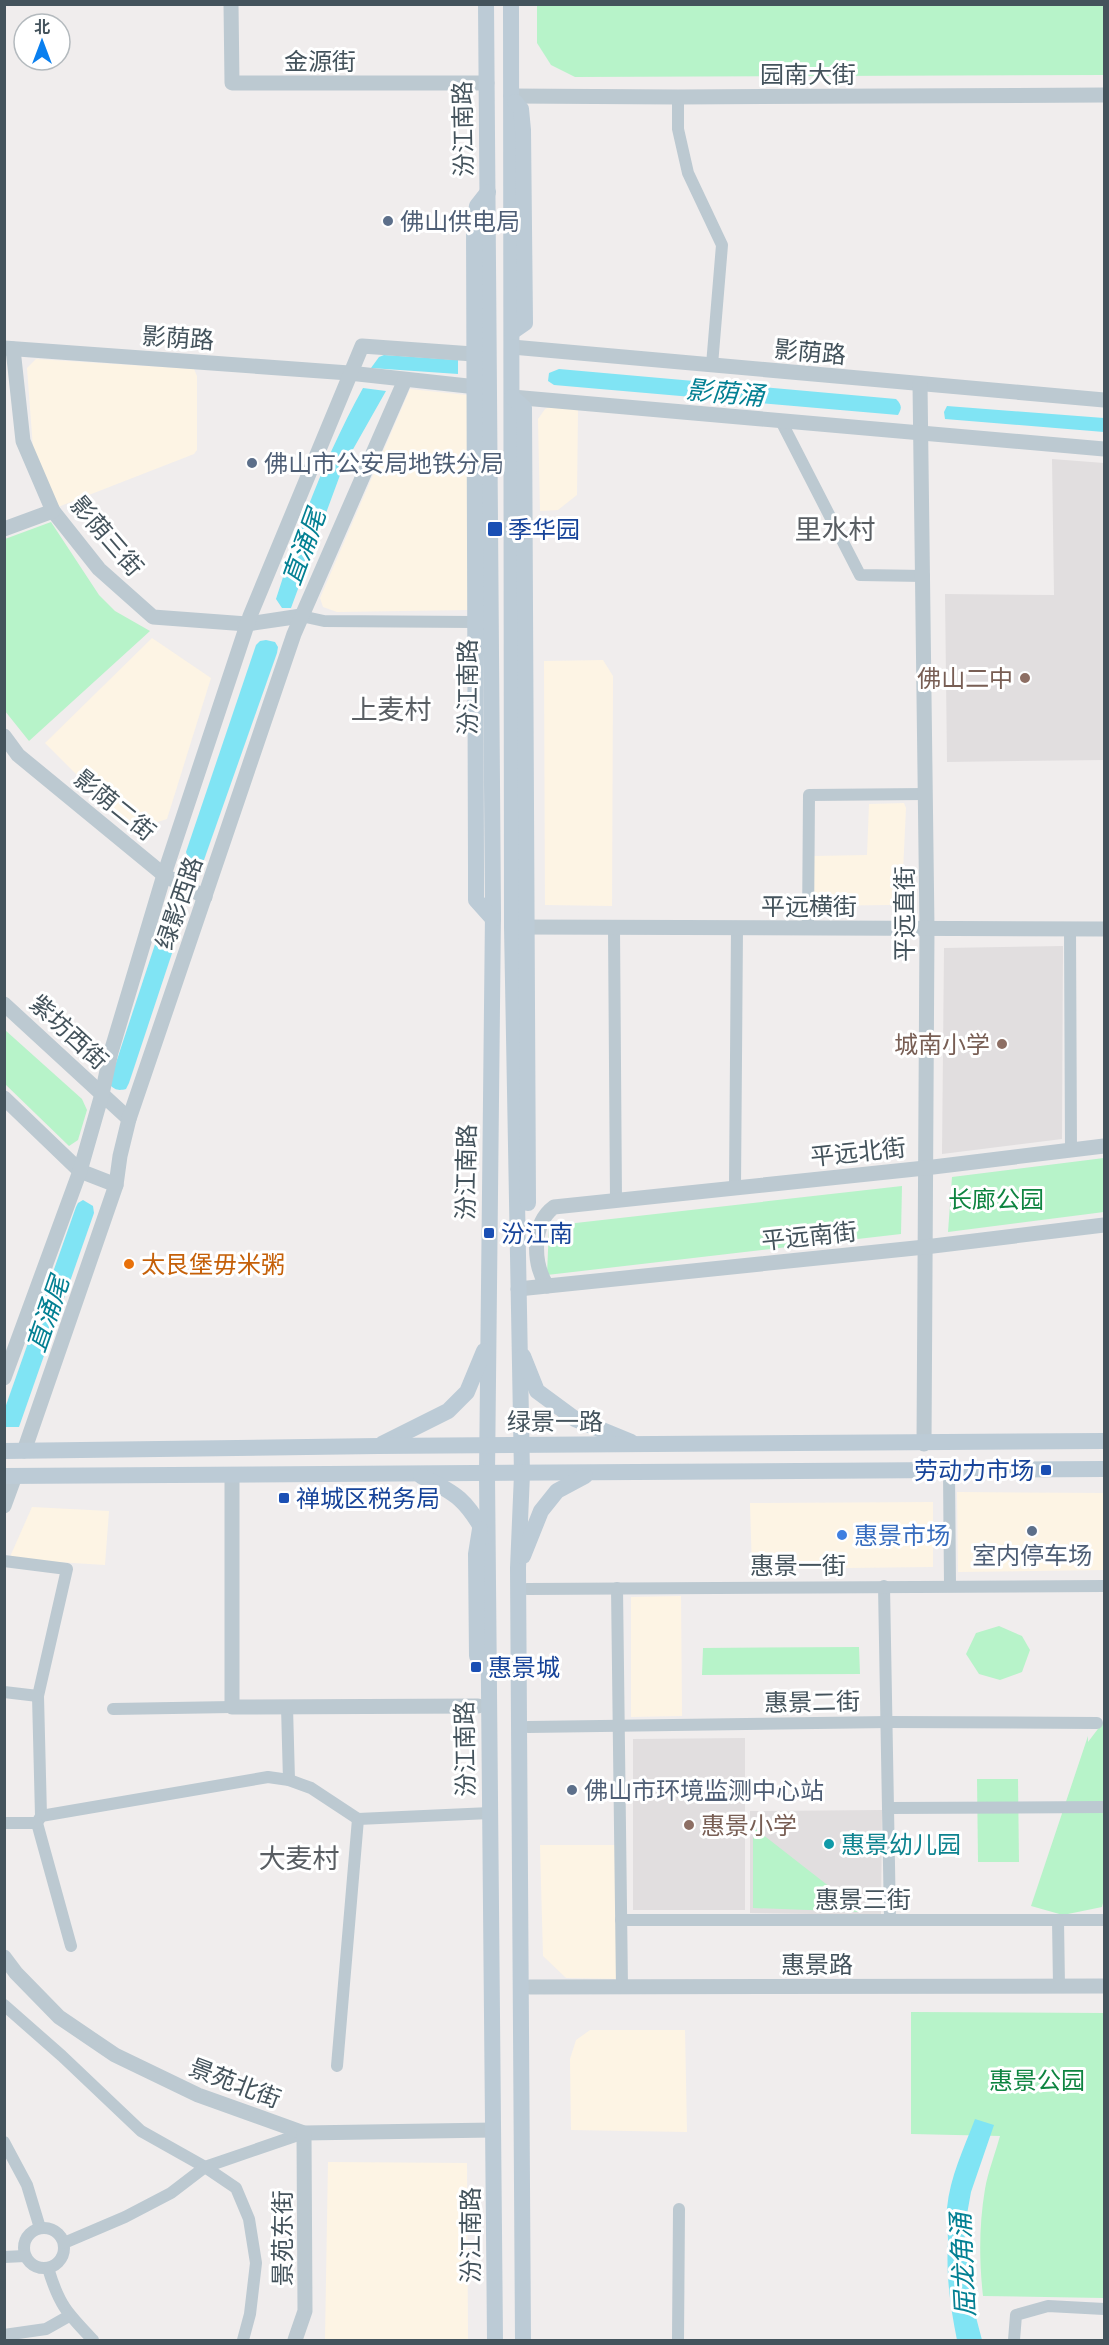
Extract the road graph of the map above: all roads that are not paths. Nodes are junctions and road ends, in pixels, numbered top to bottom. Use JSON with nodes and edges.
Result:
{"nodes":[{"id":1,"x":231,"y":4,"type":"edge"},
{"id":2,"x":486,"y":4,"type":"edge"},
{"id":3,"x":511,"y":4,"type":"edge"},
{"id":4,"x":487,"y":83,"type":"junction"},
{"id":5,"x":1104,"y":95,"type":"edge"},
{"id":6,"x":511,"y":96,"type":"junction"},
{"id":7,"x":678,"y":97,"type":"junction"},
{"id":8,"x":512,"y":345,"type":"junction"},
{"id":9,"x":9,"y":349,"type":"edge"},
{"id":10,"x":484,"y":356,"type":"junction"},
{"id":11,"x":712,"y":365,"type":"junction"},
{"id":12,"x":349,"y":374,"type":"junction"},
{"id":13,"x":405,"y":380,"type":"junction"},
{"id":14,"x":484,"y":387,"type":"junction"},
{"id":15,"x":921,"y":388,"type":"junction"},
{"id":16,"x":512,"y":393,"type":"junction"},
{"id":17,"x":1104,"y":400,"type":"edge"},
{"id":18,"x":781,"y":421,"type":"junction"},
{"id":19,"x":922,"y":428,"type":"junction"},
{"id":20,"x":1104,"y":449,"type":"edge"},
{"id":21,"x":52,"y":511,"type":"junction"},
{"id":22,"x":4,"y":529,"type":"edge"},
{"id":23,"x":924,"y":576,"type":"junction"},
{"id":24,"x":302,"y":616,"type":"junction"},
{"id":25,"x":483,"y":622,"type":"junction"},
{"id":26,"x":247,"y":624,"type":"junction"},
{"id":27,"x":4,"y":736,"type":"edge"},
{"id":28,"x":926,"y":794,"type":"junction"},
{"id":29,"x":164,"y":875,"type":"junction"},
{"id":30,"x":205,"y":897,"type":"junction"},
{"id":31,"x":520,"y":927,"type":"junction"},
{"id":32,"x":614,"y":928,"type":"junction"},
{"id":33,"x":737,"y":928,"type":"junction"},
{"id":34,"x":808,"y":928,"type":"junction"},
{"id":35,"x":927,"y":928,"type":"junction"},
{"id":36,"x":1070,"y":929,"type":"junction"},
{"id":37,"x":1104,"y":929,"type":"edge"},
{"id":38,"x":4,"y":1004,"type":"edge"},
{"id":39,"x":102,"y":1094,"type":"junction"},
{"id":40,"x":4,"y":1098,"type":"edge"},
{"id":41,"x":129,"y":1119,"type":"junction"},
{"id":42,"x":1104,"y":1146,"type":"edge"},
{"id":43,"x":1071,"y":1150,"type":"junction"},
{"id":44,"x":925,"y":1168,"type":"junction"},
{"id":45,"x":80,"y":1170,"type":"junction"},
{"id":46,"x":116,"y":1185,"type":"junction"},
{"id":47,"x":735,"y":1187,"type":"junction"},
{"id":48,"x":616,"y":1200,"type":"junction"},
{"id":49,"x":554,"y":1208,"type":"junction"},
{"id":50,"x":528,"y":1210,"type":"junction"},
{"id":51,"x":1104,"y":1225,"type":"edge"},
{"id":52,"x":926,"y":1247,"type":"junction"},
{"id":53,"x":547,"y":1286,"type":"junction"},
{"id":54,"x":523,"y":1289,"type":"junction"},
{"id":55,"x":488,"y":1342,"type":"junction"},
{"id":56,"x":518,"y":1344,"type":"junction"},
{"id":57,"x":530,"y":1375,"type":"junction"},
{"id":58,"x":4,"y":1378,"type":"edge"},
{"id":59,"x":1104,"y":1442,"type":"edge"},
{"id":60,"x":924,"y":1444,"type":"junction"},
{"id":61,"x":487,"y":1445,"type":"junction"},
{"id":62,"x":520,"y":1445,"type":"junction"},
{"id":63,"x":378,"y":1446,"type":"junction"},
{"id":64,"x":640,"y":1446,"type":"junction"},
{"id":65,"x":24,"y":1450,"type":"junction"},
{"id":66,"x":4,"y":1451,"type":"edge"},
{"id":67,"x":1104,"y":1469,"type":"edge"},
{"id":68,"x":950,"y":1471,"type":"junction"},
{"id":69,"x":417,"y":1474,"type":"junction"},
{"id":70,"x":487,"y":1474,"type":"junction"},
{"id":71,"x":522,"y":1474,"type":"junction"},
{"id":72,"x":590,"y":1474,"type":"junction"},
{"id":73,"x":232,"y":1475,"type":"junction"},
{"id":74,"x":10,"y":1476,"type":"edge"},
{"id":75,"x":4,"y":1506,"type":"edge"},
{"id":76,"x":484,"y":1532,"type":"junction"},
{"id":77,"x":526,"y":1548,"type":"junction"},
{"id":78,"x":4,"y":1561,"type":"edge"},
{"id":79,"x":518,"y":1568,"type":"junction"},
{"id":80,"x":950,"y":1585,"type":"junction"},
{"id":81,"x":884,"y":1586,"type":"junction"},
{"id":82,"x":1104,"y":1586,"type":"edge"},
{"id":83,"x":617,"y":1587,"type":"junction"},
{"id":84,"x":527,"y":1589,"type":"junction"},
{"id":85,"x":4,"y":1692,"type":"edge"},
{"id":86,"x":38,"y":1696,"type":"junction"},
{"id":87,"x":478,"y":1706,"type":"junction"},
{"id":88,"x":232,"y":1707,"type":"junction"},
{"id":89,"x":287,"y":1707,"type":"junction"},
{"id":90,"x":113,"y":1709,"type":"dead end"},
{"id":91,"x":888,"y":1722,"type":"junction"},
{"id":92,"x":1097,"y":1723,"type":"dead end"},
{"id":93,"x":619,"y":1726,"type":"junction"},
{"id":94,"x":528,"y":1727,"type":"junction"},
{"id":95,"x":289,"y":1780,"type":"junction"},
{"id":96,"x":524,"y":1798,"type":"junction"},
{"id":97,"x":1104,"y":1807,"type":"edge"},
{"id":98,"x":890,"y":1808,"type":"junction"},
{"id":99,"x":485,"y":1814,"type":"junction"},
{"id":100,"x":39,"y":1820,"type":"junction"},
{"id":101,"x":358,"y":1820,"type":"junction"},
{"id":102,"x":4,"y":1823,"type":"edge"},
{"id":103,"x":621,"y":1920,"type":"junction"},
{"id":104,"x":890,"y":1920,"type":"junction"},
{"id":105,"x":1058,"y":1920,"type":"junction"},
{"id":106,"x":1104,"y":1920,"type":"edge"},
{"id":107,"x":71,"y":1947,"type":"dead end"},
{"id":108,"x":4,"y":1957,"type":"edge"},
{"id":109,"x":1059,"y":1986,"type":"junction"},
{"id":110,"x":1104,"y":1986,"type":"edge"},
{"id":111,"x":530,"y":1987,"type":"junction"},
{"id":112,"x":622,"y":1987,"type":"junction"},
{"id":113,"x":4,"y":2005,"type":"edge"},
{"id":114,"x":337,"y":2066,"type":"dead end"},
{"id":115,"x":488,"y":2130,"type":"junction"},
{"id":116,"x":304,"y":2133,"type":"junction"},
{"id":117,"x":4,"y":2142,"type":"edge"},
{"id":118,"x":206,"y":2168,"type":"junction"},
{"id":119,"x":680,"y":2209,"type":"dead end"},
{"id":120,"x":40,"y":2228,"type":"junction"},
{"id":121,"x":64,"y":2243,"type":"junction"},
{"id":122,"x":24,"y":2256,"type":"junction"},
{"id":123,"x":4,"y":2257,"type":"edge"},
{"id":124,"x":48,"y":2268,"type":"junction"},
{"id":125,"x":1104,"y":2309,"type":"edge"},
{"id":126,"x":69,"y":2316,"type":"junction"},
{"id":127,"x":4,"y":2335,"type":"edge"},
{"id":128,"x":93,"y":2340,"type":"edge"},
{"id":129,"x":243,"y":2340,"type":"edge"},
{"id":130,"x":295,"y":2340,"type":"edge"},
{"id":131,"x":486,"y":2340,"type":"edge"},
{"id":132,"x":495,"y":2340,"type":"edge"},
{"id":133,"x":523,"y":2340,"type":"edge"},
{"id":134,"x":534,"y":2340,"type":"edge"},
{"id":135,"x":678,"y":2340,"type":"edge"},
{"id":136,"x":1014,"y":2340,"type":"edge"}],
"edges":[{"from":1,"to":4,"type":"street","name":"金源街"},
{"from":2,"to":4,"type":"main road","name":"汾江南路"},
{"from":3,"to":6,"type":"main road","name":"汾江南路"},
{"from":4,"to":10,"type":"main road","name":"汾江南路"},
{"from":5,"to":7,"type":"street","name":"园南大街"},
{"from":6,"to":7,"type":"street","name":"园南大街"},
{"from":6,"to":8,"type":"main road","name":"汾江南路"},
{"from":7,"to":11,"type":"street"},
{"from":8,"to":11,"type":"street","name":"影荫路"},
{"from":8,"to":16,"type":"main road","name":"汾江南路"},
{"from":9,"to":12,"type":"street","name":"影荫路"},
{"from":9,"to":21,"type":"street","name":"影荫三街"},
{"from":10,"to":12,"type":"street"},
{"from":10,"to":14,"type":"main road","name":"汾江南路"},
{"from":11,"to":15,"type":"street","name":"影荫路"},
{"from":12,"to":13,"type":"street","name":"影荫路"},
{"from":12,"to":26,"type":"street","name":"绿影西路"},
{"from":13,"to":14,"type":"street","name":"影荫路"},
{"from":13,"to":24,"type":"street","name":"绿影西路"},
{"from":14,"to":25,"type":"main road","name":"汾江南路"},
{"from":15,"to":17,"type":"street","name":"影荫路"},
{"from":15,"to":19,"type":"street","name":"平远直街"},
{"from":16,"to":18,"type":"street"},
{"from":16,"to":31,"type":"main road","name":"汾江南路"},
{"from":18,"to":19,"type":"street"},
{"from":18,"to":23,"type":"street"},
{"from":19,"to":20,"type":"street"},
{"from":19,"to":23,"type":"street","name":"平远直街"},
{"from":21,"to":22,"type":"street"},
{"from":21,"to":26,"type":"street","name":"影荫三街"},
{"from":23,"to":28,"type":"street","name":"平远直街"},
{"from":24,"to":25,"type":"street"},
{"from":24,"to":26,"type":"street","name":"影荫三街"},
{"from":24,"to":30,"type":"street","name":"绿影西路"},
{"from":25,"to":55,"type":"main road","name":"汾江南路"},
{"from":26,"to":29,"type":"street","name":"绿影西路"},
{"from":27,"to":29,"type":"street","name":"影荫二街"},
{"from":28,"to":34,"type":"street"},
{"from":28,"to":35,"type":"street","name":"平远直街"},
{"from":29,"to":30,"type":"street","name":"影荫二街"},
{"from":29,"to":39,"type":"street","name":"绿影西路"},
{"from":30,"to":41,"type":"street","name":"绿影西路"},
{"from":31,"to":32,"type":"street","name":"平远横街"},
{"from":31,"to":50,"type":"main road"},
{"from":31,"to":54,"type":"main road","name":"汾江南路"},
{"from":32,"to":33,"type":"street","name":"平远横街"},
{"from":32,"to":48,"type":"street"},
{"from":33,"to":34,"type":"street","name":"平远横街"},
{"from":33,"to":47,"type":"street"},
{"from":34,"to":35,"type":"street","name":"平远横街"},
{"from":35,"to":36,"type":"street","name":"平远横街"},
{"from":35,"to":44,"type":"street","name":"平远直街"},
{"from":36,"to":37,"type":"street","name":"平远横街"},
{"from":36,"to":43,"type":"street"},
{"from":38,"to":39,"type":"street","name":"紫坊西街"},
{"from":39,"to":41,"type":"street","name":"紫坊西街"},
{"from":39,"to":45,"type":"street","name":"绿影西路"},
{"from":40,"to":45,"type":"street"},
{"from":41,"to":46,"type":"street","name":"绿影西路"},
{"from":42,"to":43,"type":"street","name":"平远北街"},
{"from":43,"to":44,"type":"street","name":"平远北街"},
{"from":44,"to":47,"type":"street","name":"平远北街"},
{"from":44,"to":52,"type":"street","name":"平远直街"},
{"from":45,"to":46,"type":"street"},
{"from":45,"to":58,"type":"street","name":"绿影西路"},
{"from":46,"to":65,"type":"street","name":"绿影西路"},
{"from":47,"to":48,"type":"street","name":"平远北街"},
{"from":48,"to":49,"type":"street","name":"平远北街"},
{"from":49,"to":50,"type":"street","name":"平远北街"},
{"from":49,"to":53,"type":"street"},
{"from":50,"to":54,"type":"main road"},
{"from":51,"to":52,"type":"street","name":"平远南街"},
{"from":52,"to":53,"type":"street","name":"平远南街"},
{"from":52,"to":60,"type":"street","name":"平远直街"},
{"from":53,"to":54,"type":"street","name":"平远南街"},
{"from":54,"to":56,"type":"main road","name":"汾江南路"},
{"from":54,"to":57,"type":"main road"},
{"from":55,"to":61,"type":"main road","name":"汾江南路"},
{"from":55,"to":63,"type":"main road"},
{"from":56,"to":57,"type":"main road"},
{"from":56,"to":62,"type":"main road","name":"汾江南路"},
{"from":57,"to":64,"type":"main road"},
{"from":59,"to":60,"type":"main road","name":"绿景一路"},
{"from":60,"to":64,"type":"main road","name":"绿景一路"},
{"from":61,"to":62,"type":"main road","name":"绿景一路"},
{"from":61,"to":63,"type":"main road","name":"绿景一路"},
{"from":61,"to":70,"type":"main road","name":"汾江南路"},
{"from":62,"to":64,"type":"main road","name":"绿景一路"},
{"from":62,"to":71,"type":"main road","name":"汾江南路"},
{"from":63,"to":65,"type":"main road","name":"绿景一路"},
{"from":65,"to":66,"type":"main road","name":"绿景一路"},
{"from":67,"to":68,"type":"main road"},
{"from":68,"to":72,"type":"main road"},
{"from":68,"to":80,"type":"street"},
{"from":69,"to":70,"type":"main road"},
{"from":69,"to":73,"type":"main road"},
{"from":69,"to":76,"type":"main road"},
{"from":70,"to":71,"type":"main road"},
{"from":70,"to":76,"type":"main road","name":"汾江南路"},
{"from":71,"to":72,"type":"main road"},
{"from":71,"to":79,"type":"main road","name":"汾江南路"},
{"from":72,"to":77,"type":"main road"},
{"from":73,"to":74,"type":"main road"},
{"from":73,"to":88,"type":"street"},
{"from":74,"to":75,"type":"street"},
{"from":76,"to":87,"type":"main road"},
{"from":76,"to":99,"type":"main road","name":"汾江南路"},
{"from":77,"to":79,"type":"main road"},
{"from":77,"to":84,"type":"main road"},
{"from":78,"to":86,"type":"street"},
{"from":79,"to":96,"type":"main road"},
{"from":80,"to":81,"type":"street","name":"惠景一街"},
{"from":80,"to":82,"type":"street","name":"惠景一街"},
{"from":81,"to":83,"type":"street","name":"惠景一街"},
{"from":81,"to":91,"type":"street"},
{"from":83,"to":84,"type":"street","name":"惠景一街"},
{"from":83,"to":93,"type":"street"},
{"from":84,"to":94,"type":"main road"},
{"from":85,"to":86,"type":"street"},
{"from":86,"to":100,"type":"street"},
{"from":87,"to":89,"type":"street"},
{"from":87,"to":99,"type":"main road"},
{"from":88,"to":89,"type":"street"},
{"from":88,"to":90,"type":"street"},
{"from":89,"to":95,"type":"street"},
{"from":91,"to":92,"type":"street","name":"惠景二街"},
{"from":91,"to":93,"type":"street","name":"惠景二街"},
{"from":91,"to":98,"type":"street"},
{"from":93,"to":94,"type":"street","name":"惠景二街"},
{"from":93,"to":103,"type":"street"},
{"from":94,"to":96,"type":"main road"},
{"from":95,"to":100,"type":"street"},
{"from":95,"to":101,"type":"street"},
{"from":96,"to":111,"type":"main road"},
{"from":96,"to":133,"type":"main road"},
{"from":97,"to":98,"type":"street"},
{"from":98,"to":104,"type":"street"},
{"from":99,"to":101,"type":"street"},
{"from":99,"to":115,"type":"main road","name":"汾江南路"},
{"from":100,"to":102,"type":"street"},
{"from":100,"to":107,"type":"street"},
{"from":101,"to":114,"type":"street"},
{"from":103,"to":104,"type":"street","name":"惠景三街"},
{"from":103,"to":112,"type":"street"},
{"from":104,"to":105,"type":"street","name":"惠景三街"},
{"from":105,"to":106,"type":"street","name":"惠景三街"},
{"from":105,"to":109,"type":"street"},
{"from":108,"to":116,"type":"street","name":"景苑北街"},
{"from":109,"to":110,"type":"street","name":"惠景路"},
{"from":109,"to":112,"type":"street","name":"惠景路"},
{"from":111,"to":112,"type":"street","name":"惠景路"},
{"from":111,"to":134,"type":"main road"},
{"from":113,"to":118,"type":"street"},
{"from":115,"to":116,"type":"street","name":"景苑北街"},
{"from":115,"to":131,"type":"main road"},
{"from":115,"to":132,"type":"main road","name":"汾江南路"},
{"from":116,"to":118,"type":"street"},
{"from":116,"to":130,"type":"street","name":"景苑东街"},
{"from":117,"to":120,"type":"street"},
{"from":118,"to":121,"type":"street"},
{"from":118,"to":129,"type":"street"},
{"from":119,"to":135,"type":"street"},
{"from":120,"to":121,"type":"street"},
{"from":120,"to":122,"type":"street"},
{"from":121,"to":124,"type":"street"},
{"from":122,"to":123,"type":"street"},
{"from":122,"to":124,"type":"street"},
{"from":124,"to":126,"type":"street"},
{"from":125,"to":136,"type":"street"},
{"from":126,"to":127,"type":"street"},
{"from":126,"to":128,"type":"street"}]}
